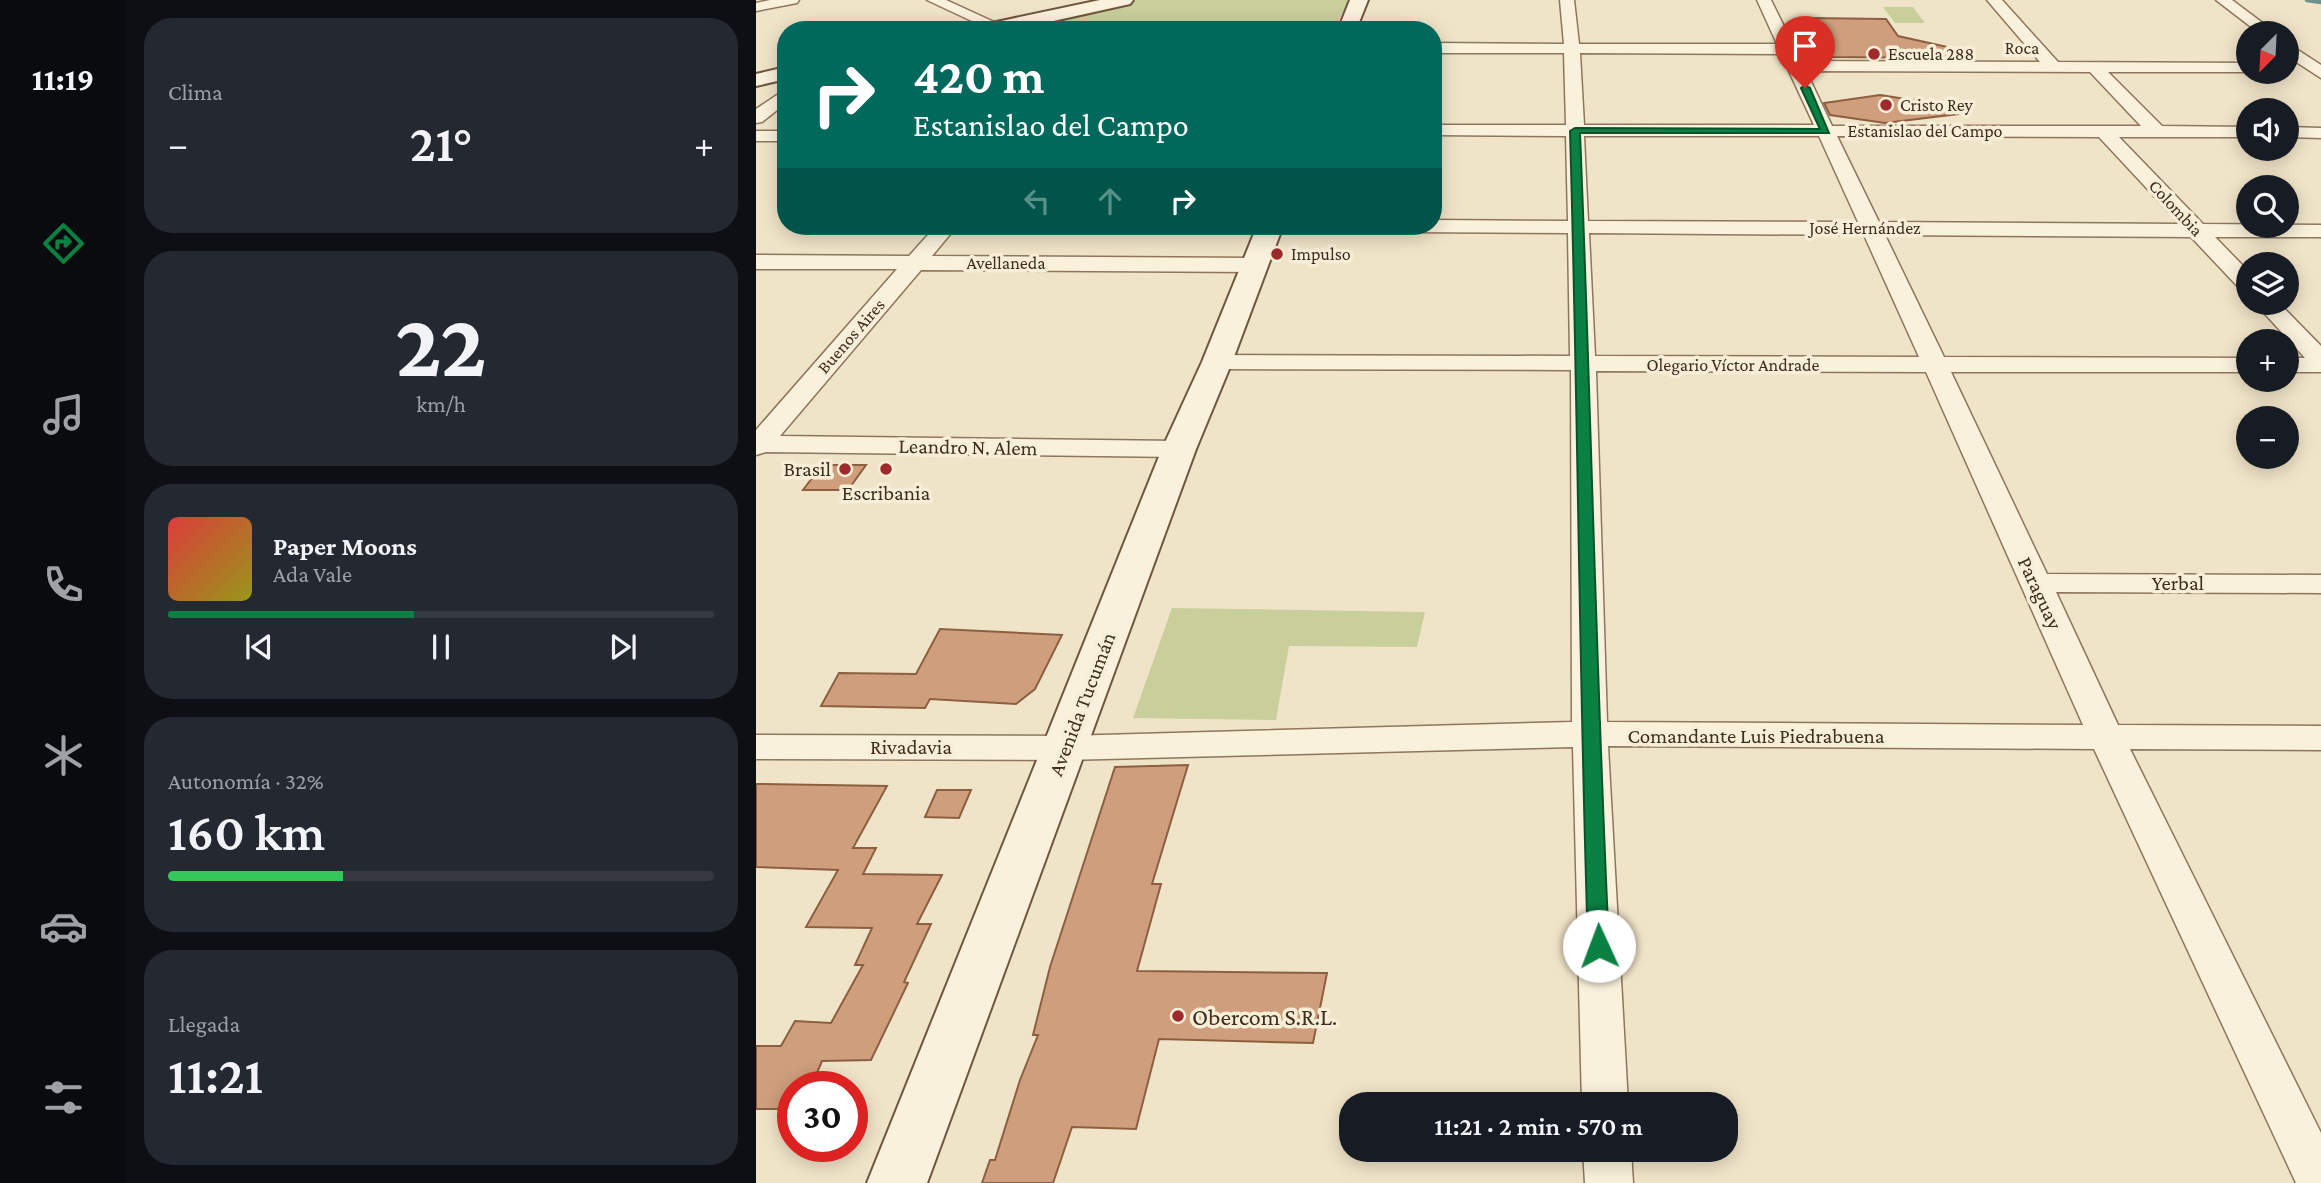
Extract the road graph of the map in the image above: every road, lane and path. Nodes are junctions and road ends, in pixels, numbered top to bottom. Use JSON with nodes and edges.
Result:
{"nodes":[{"id":1,"x":792,"y":0,"type":"edge"},
{"id":2,"x":934,"y":0,"type":"edge"},
{"id":3,"x":1124,"y":0,"type":"edge"},
{"id":4,"x":1359,"y":0,"type":"edge"},
{"id":5,"x":1567,"y":0,"type":"edge"},
{"id":6,"x":1764,"y":0,"type":"edge"},
{"id":7,"x":1994,"y":0,"type":"edge"},
{"id":8,"x":2223,"y":0,"type":"edge"},
{"id":9,"x":756,"y":7,"type":"edge"},
{"id":10,"x":976,"y":21,"type":"edge"},
{"id":11,"x":1028,"y":21,"type":"edge"},
{"id":12,"x":1351,"y":21,"type":"edge"},
{"id":13,"x":2252,"y":21,"type":"edge"},
{"id":14,"x":1442,"y":48,"type":"edge"},
{"id":15,"x":1572,"y":49,"type":"junction"},
{"id":16,"x":2300,"y":57,"type":"edge"},
{"id":17,"x":1791,"y":58,"type":"junction"},
{"id":18,"x":2053,"y":67,"type":"junction"},
{"id":19,"x":2094,"y":67,"type":"junction"},
{"id":20,"x":2236,"y":68,"type":"edge"},
{"id":21,"x":2300,"y":69,"type":"edge"},
{"id":22,"x":2319,"y":70,"type":"edge"},
{"id":23,"x":777,"y":75,"type":"edge"},
{"id":24,"x":757,"y":79,"type":"edge"},
{"id":25,"x":777,"y":101,"type":"edge"},
{"id":26,"x":756,"y":118,"type":"edge"},
{"id":27,"x":1442,"y":130,"type":"edge"},
{"id":28,"x":1575,"y":131,"type":"junction"},
{"id":29,"x":1826,"y":131,"type":"junction"},
{"id":30,"x":2103,"y":131,"type":"junction"},
{"id":31,"x":2156,"y":131,"type":"junction"},
{"id":32,"x":2236,"y":132,"type":"edge"},
{"id":33,"x":2299,"y":132,"type":"edge"},
{"id":34,"x":2321,"y":132,"type":"edge"},
{"id":35,"x":756,"y":136,"type":"edge"},
{"id":36,"x":777,"y":136,"type":"edge"},
{"id":37,"x":1442,"y":226,"type":"edge"},
{"id":38,"x":1578,"y":226,"type":"junction"},
{"id":39,"x":1871,"y":228,"type":"junction"},
{"id":40,"x":2197,"y":230,"type":"junction"},
{"id":41,"x":2321,"y":230,"type":"edge"},
{"id":42,"x":939,"y":235,"type":"edge"},
{"id":43,"x":1267,"y":235,"type":"edge"},
{"id":44,"x":756,"y":262,"type":"edge"},
{"id":45,"x":914,"y":263,"type":"junction"},
{"id":46,"x":1255,"y":265,"type":"junction"},
{"id":47,"x":2236,"y":271,"type":"edge"},
{"id":48,"x":2277,"y":315,"type":"edge"},
{"id":49,"x":1217,"y":362,"type":"junction"},
{"id":50,"x":2321,"y":362,"type":"edge"},
{"id":51,"x":1583,"y":364,"type":"junction"},
{"id":52,"x":2299,"y":364,"type":"edge"},
{"id":53,"x":2236,"y":365,"type":"edge"},
{"id":54,"x":1936,"y":366,"type":"junction"},
{"id":55,"x":757,"y":445,"type":"edge"},
{"id":56,"x":1179,"y":449,"type":"junction"},
{"id":57,"x":2035,"y":583,"type":"junction"},
{"id":58,"x":2321,"y":584,"type":"edge"},
{"id":59,"x":1590,"y":734,"type":"junction"},
{"id":60,"x":2321,"y":738,"type":"edge"},
{"id":61,"x":2108,"y":739,"type":"junction"},
{"id":62,"x":756,"y":747,"type":"edge"},
{"id":63,"x":1065,"y":748,"type":"junction"},
{"id":64,"x":1605,"y":1092,"type":"edge"},
{"id":65,"x":1608,"y":1162,"type":"edge"},
{"id":66,"x":897,"y":1183,"type":"edge"},
{"id":67,"x":1609,"y":1183,"type":"edge"},
{"id":68,"x":2321,"y":1183,"type":"edge"}],
"edges":[{"from":1,"to":9,"type":"street"},
{"from":2,"to":10,"type":"street"},
{"from":3,"to":11,"type":"main road"},
{"from":4,"to":12,"type":"main road"},
{"from":5,"to":15,"type":"street"},
{"from":6,"to":17,"type":"street","name":"Paraguay"},
{"from":7,"to":18,"type":"street"},
{"from":8,"to":13,"type":"street"},
{"from":14,"to":15,"type":"street","name":"Roca"},
{"from":15,"to":17,"type":"street","name":"Roca"},
{"from":15,"to":28,"type":"street"},
{"from":16,"to":22,"type":"street"},
{"from":17,"to":18,"type":"street","name":"Roca"},
{"from":17,"to":29,"type":"street","name":"Paraguay"},
{"from":18,"to":19,"type":"street","name":"Roca"},
{"from":19,"to":20,"type":"street","name":"Roca"},
{"from":19,"to":31,"type":"street"},
{"from":21,"to":22,"type":"street"},
{"from":23,"to":24,"type":"main road"},
{"from":25,"to":26,"type":"street"},
{"from":27,"to":28,"type":"street","name":"Estanislao del Campo"},
{"from":28,"to":29,"type":"street","name":"Estanislao del Campo"},
{"from":28,"to":38,"type":"street"},
{"from":29,"to":30,"type":"street","name":"Estanislao del Campo"},
{"from":29,"to":39,"type":"street","name":"Paraguay"},
{"from":30,"to":31,"type":"street","name":"Estanislao del Campo"},
{"from":30,"to":40,"type":"street","name":"Colombia"},
{"from":31,"to":32,"type":"street","name":"Estanislao del Campo"},
{"from":33,"to":34,"type":"street"},
{"from":35,"to":36,"type":"street"},
{"from":37,"to":38,"type":"street","name":"José Hernández"},
{"from":38,"to":39,"type":"street","name":"José Hernández"},
{"from":38,"to":51,"type":"street"},
{"from":39,"to":40,"type":"street","name":"José Hernández"},
{"from":39,"to":54,"type":"street","name":"Paraguay"},
{"from":40,"to":41,"type":"street","name":"José Hernández"},
{"from":40,"to":47,"type":"street","name":"Colombia"},
{"from":42,"to":45,"type":"street","name":"Buenos Aires"},
{"from":43,"to":46,"type":"main road","name":"Avenida Tucumán"},
{"from":44,"to":45,"type":"street","name":"Avellaneda"},
{"from":45,"to":46,"type":"street","name":"Avellaneda"},
{"from":45,"to":55,"type":"street","name":"Buenos Aires"},
{"from":46,"to":49,"type":"main road","name":"Avenida Tucumán"},
{"from":48,"to":50,"type":"street"},
{"from":49,"to":51,"type":"street","name":"Olegario Víctor Andrade"},
{"from":49,"to":56,"type":"main road","name":"Avenida Tucumán"},
{"from":50,"to":52,"type":"street"},
{"from":51,"to":54,"type":"street","name":"Olegario Víctor Andrade"},
{"from":51,"to":59,"type":"street"},
{"from":53,"to":54,"type":"street","name":"Olegario Víctor Andrade"},
{"from":54,"to":57,"type":"street","name":"Paraguay"},
{"from":55,"to":56,"type":"street","name":"Leandro N. Alem"},
{"from":56,"to":63,"type":"main road","name":"Avenida Tucumán"},
{"from":57,"to":58,"type":"street","name":"Yerbal"},
{"from":57,"to":61,"type":"street","name":"Paraguay"},
{"from":59,"to":61,"type":"street","name":"Comandante Luis Piedrabuena"},
{"from":59,"to":63,"type":"street","name":"Comandante Luis Piedrabuena"},
{"from":59,"to":64,"type":"street"},
{"from":60,"to":61,"type":"street","name":"Comandante Luis Piedrabuena"},
{"from":61,"to":68,"type":"street","name":"Paraguay"},
{"from":62,"to":63,"type":"street","name":"Rivadavia"},
{"from":63,"to":66,"type":"main road","name":"Avenida Tucumán"},
{"from":65,"to":67,"type":"street"}]}
